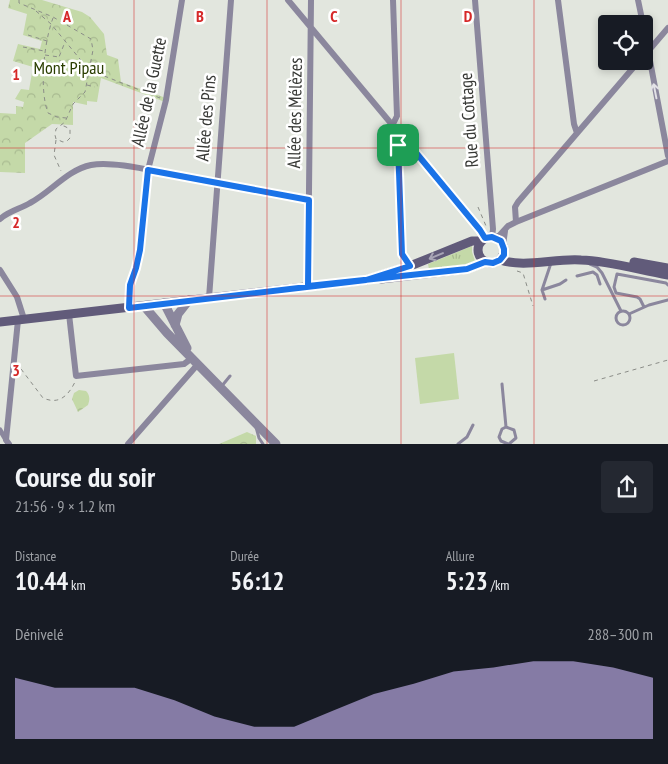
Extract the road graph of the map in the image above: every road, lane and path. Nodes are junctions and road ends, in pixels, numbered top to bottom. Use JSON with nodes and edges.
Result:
{"nodes":[{"id":1,"x":19,"y":0,"type":"edge"},
{"id":2,"x":182,"y":0,"type":"edge"},
{"id":3,"x":231,"y":0,"type":"edge"},
{"id":4,"x":288,"y":0,"type":"edge"},
{"id":5,"x":311,"y":0,"type":"edge"},
{"id":6,"x":393,"y":0,"type":"edge"},
{"id":7,"x":475,"y":0,"type":"edge"},
{"id":8,"x":558,"y":0,"type":"edge"},
{"id":9,"x":638,"y":0,"type":"edge"},
{"id":10,"x":35,"y":10,"type":"junction"},
{"id":11,"x":641,"y":15,"type":"edge"},
{"id":12,"x":53,"y":17,"type":"junction"},
{"id":13,"x":51,"y":24,"type":"junction"},
{"id":14,"x":311,"y":27,"type":"junction"},
{"id":15,"x":668,"y":28,"type":"edge"},
{"id":16,"x":28,"y":35,"type":"dead end"},
{"id":17,"x":47,"y":41,"type":"junction"},
{"id":18,"x":65,"y":42,"type":"junction"},
{"id":19,"x":653,"y":45,"type":"edge"},
{"id":20,"x":22,"y":47,"type":"dead end"},
{"id":21,"x":45,"y":52,"type":"junction"},
{"id":22,"x":44,"y":55,"type":"junction"},
{"id":23,"x":60,"y":57,"type":"junction"},
{"id":24,"x":61,"y":64,"type":"dead end"},
{"id":25,"x":90,"y":70,"type":"junction"},
{"id":26,"x":631,"y":70,"type":"edge"},
{"id":27,"x":650,"y":70,"type":"edge"},
{"id":28,"x":86,"y":84,"type":"junction"},
{"id":29,"x":95,"y":87,"type":"dead end"},
{"id":30,"x":166,"y":100,"type":"junction"},
{"id":31,"x":67,"y":119,"type":"junction"},
{"id":32,"x":393,"y":124,"type":"junction"},
{"id":33,"x":60,"y":126,"type":"junction"},
{"id":34,"x":577,"y":133,"type":"junction"},
{"id":35,"x":403,"y":137,"type":"junction"},
{"id":36,"x":56,"y":139,"type":"junction"},
{"id":37,"x":668,"y":156,"type":"edge"},
{"id":38,"x":668,"y":161,"type":"edge"},
{"id":39,"x":148,"y":170,"type":"junction"},
{"id":40,"x":64,"y":178,"type":"junction"},
{"id":41,"x":216,"y":183,"type":"junction"},
{"id":42,"x":309,"y":200,"type":"junction"},
{"id":43,"x":478,"y":206,"type":"dead end"},
{"id":44,"x":0,"y":219,"type":"edge"},
{"id":45,"x":516,"y":222,"type":"junction"},
{"id":46,"x":486,"y":226,"type":"dead end"},
{"id":47,"x":492,"y":240,"type":"junction"},
{"id":48,"x":504,"y":259,"type":"junction"},
{"id":49,"x":552,"y":260,"type":"junction"},
{"id":50,"x":578,"y":260,"type":"junction"},
{"id":51,"x":485,"y":262,"type":"junction"},
{"id":52,"x":410,"y":266,"type":"junction"},
{"id":53,"x":668,"y":268,"type":"edge"},
{"id":54,"x":0,"y":270,"type":"edge"},
{"id":55,"x":668,"y":275,"type":"edge"},
{"id":56,"x":577,"y":276,"type":"dead end"},
{"id":57,"x":366,"y":280,"type":"junction"},
{"id":58,"x":566,"y":280,"type":"dead end"},
{"id":59,"x":8,"y":282,"type":"junction"},
{"id":60,"x":600,"y":284,"type":"dead end"},
{"id":61,"x":0,"y":285,"type":"edge"},
{"id":62,"x":668,"y":285,"type":"edge"},
{"id":63,"x":308,"y":286,"type":"junction"},
{"id":64,"x":542,"y":290,"type":"junction"},
{"id":65,"x":623,"y":294,"type":"junction"},
{"id":66,"x":209,"y":298,"type":"junction"},
{"id":67,"x":613,"y":298,"type":"junction"},
{"id":68,"x":545,"y":299,"type":"dead end"},
{"id":69,"x":668,"y":299,"type":"edge"},
{"id":70,"x":189,"y":300,"type":"junction"},
{"id":71,"x":164,"y":303,"type":"junction"},
{"id":72,"x":144,"y":306,"type":"junction"},
{"id":73,"x":532,"y":306,"type":"dead end"},
{"id":74,"x":644,"y":307,"type":"junction"},
{"id":75,"x":129,"y":308,"type":"junction"},
{"id":76,"x":621,"y":312,"type":"junction"},
{"id":77,"x":69,"y":314,"type":"junction"},
{"id":78,"x":630,"y":314,"type":"junction"},
{"id":79,"x":21,"y":319,"type":"junction"},
{"id":80,"x":0,"y":322,"type":"edge"},
{"id":81,"x":175,"y":325,"type":"junction"},
{"id":82,"x":668,"y":360,"type":"edge"},
{"id":83,"x":195,"y":361,"type":"junction"},
{"id":84,"x":13,"y":366,"type":"junction"},
{"id":85,"x":76,"y":376,"type":"junction"},
{"id":86,"x":230,"y":376,"type":"dead end"},
{"id":87,"x":594,"y":382,"type":"dead end"},
{"id":88,"x":502,"y":384,"type":"dead end"},
{"id":89,"x":220,"y":387,"type":"junction"},
{"id":90,"x":256,"y":424,"type":"junction"},
{"id":91,"x":473,"y":425,"type":"dead end"},
{"id":92,"x":506,"y":427,"type":"junction"},
{"id":93,"x":0,"y":430,"type":"edge"},
{"id":94,"x":5,"y":442,"type":"edge"},
{"id":95,"x":128,"y":444,"type":"edge"},
{"id":96,"x":263,"y":444,"type":"edge"},
{"id":97,"x":276,"y":444,"type":"edge"},
{"id":98,"x":458,"y":444,"type":"edge"},
{"id":99,"x":507,"y":444,"type":"edge"}],
"edges":[{"from":1,"to":10,"type":"path"},
{"from":2,"to":30,"type":"street","name":"Allée de la Guette"},
{"from":3,"to":41,"type":"street","name":"Allée des Pins"},
{"from":4,"to":14,"type":"street"},
{"from":5,"to":14,"type":"street","name":"Allée des Mélèzes"},
{"from":6,"to":32,"type":"street"},
{"from":7,"to":47,"type":"street","name":"Rue du Cottage"},
{"from":8,"to":34,"type":"street"},
{"from":9,"to":11,"type":"street"},
{"from":10,"to":12,"type":"path"},
{"from":10,"to":13,"type":"path"},
{"from":12,"to":13,"type":"path"},
{"from":12,"to":25,"type":"path"},
{"from":13,"to":17,"type":"path"},
{"from":13,"to":18,"type":"path"},
{"from":14,"to":32,"type":"street"},
{"from":14,"to":42,"type":"street","name":"Allée des Mélèzes"},
{"from":15,"to":19,"type":"street"},
{"from":16,"to":17,"type":"path"},
{"from":17,"to":21,"type":"path"},
{"from":18,"to":23,"type":"path"},
{"from":18,"to":25,"type":"path"},
{"from":20,"to":21,"type":"path"},
{"from":21,"to":22,"type":"path"},
{"from":22,"to":23,"type":"path"},
{"from":22,"to":31,"type":"path"},
{"from":23,"to":24,"type":"path"},
{"from":25,"to":28,"type":"path"},
{"from":25,"to":30,"type":"path"},
{"from":26,"to":34,"type":"street"},
{"from":37,"to":27,"type":"street","one_way":true},
{"from":28,"to":29,"type":"path"},
{"from":28,"to":31,"type":"path"},
{"from":30,"to":39,"type":"street","name":"Allée de la Guette"},
{"from":31,"to":33,"type":"path"},
{"from":32,"to":35,"type":"street"},
{"from":33,"to":36,"type":"path"},
{"from":33,"to":36,"type":"path"},
{"from":34,"to":45,"type":"street"},
{"from":35,"to":47,"type":"street"},
{"from":35,"to":52,"type":"street"},
{"from":36,"to":40,"type":"path"},
{"from":38,"to":45,"type":"street"},
{"from":39,"to":40,"type":"street"},
{"from":39,"to":41,"type":"street"},
{"from":39,"to":75,"type":"street","name":"Allée de la Guette"},
{"from":40,"to":44,"type":"street"},
{"from":41,"to":42,"type":"street"},
{"from":41,"to":66,"type":"street","name":"Allée des Pins"},
{"from":42,"to":63,"type":"street","name":"Allée des Mélèzes"},
{"from":43,"to":46,"type":"path"},
{"from":45,"to":47,"type":"street"},
{"from":47,"to":48,"type":"main road"},
{"from":47,"to":51,"type":"main road"},
{"from":47,"to":52,"type":"main road","one_way":true},
{"from":48,"to":49,"type":"main road"},
{"from":48,"to":51,"type":"main road"},
{"from":48,"to":53,"type":"main road"},
{"from":48,"to":73,"type":"path"},
{"from":49,"to":50,"type":"main road"},
{"from":49,"to":64,"type":"lane"},
{"from":50,"to":55,"type":"main road"},
{"from":50,"to":67,"type":"lane"},
{"from":51,"to":57,"type":"main road"},
{"from":52,"to":57,"type":"main road"},
{"from":54,"to":59,"type":"street"},
{"from":56,"to":60,"type":"lane"},
{"from":57,"to":63,"type":"main road"},
{"from":58,"to":64,"type":"lane"},
{"from":59,"to":61,"type":"street"},
{"from":59,"to":79,"type":"street"},
{"from":62,"to":65,"type":"lane"},
{"from":63,"to":66,"type":"main road"},
{"from":64,"to":68,"type":"lane"},
{"from":65,"to":67,"type":"lane"},
{"from":65,"to":74,"type":"lane"},
{"from":66,"to":70,"type":"main road"},
{"from":67,"to":76,"type":"lane"},
{"from":69,"to":74,"type":"lane"},
{"from":70,"to":71,"type":"main road"},
{"from":70,"to":81,"type":"street"},
{"from":71,"to":72,"type":"main road"},
{"from":71,"to":81,"type":"street"},
{"from":72,"to":75,"type":"main road"},
{"from":72,"to":83,"type":"street"},
{"from":74,"to":78,"type":"lane"},
{"from":75,"to":77,"type":"main road"},
{"from":76,"to":78,"type":"lane"},
{"from":76,"to":78,"type":"lane"},
{"from":77,"to":79,"type":"main road"},
{"from":77,"to":85,"type":"street"},
{"from":79,"to":80,"type":"main road"},
{"from":79,"to":84,"type":"street"},
{"from":81,"to":83,"type":"street"},
{"from":82,"to":87,"type":"path"},
{"from":83,"to":85,"type":"street"},
{"from":83,"to":89,"type":"street"},
{"from":83,"to":95,"type":"street"},
{"from":84,"to":85,"type":"path"},
{"from":84,"to":94,"type":"street"},
{"from":86,"to":89,"type":"lane"},
{"from":88,"to":92,"type":"lane"},
{"from":89,"to":90,"type":"street"},
{"from":90,"to":96,"type":"lane"},
{"from":90,"to":97,"type":"street"},
{"from":91,"to":98,"type":"lane"},
{"from":92,"to":99,"type":"lane"},
{"from":92,"to":99,"type":"lane"},
{"from":93,"to":94,"type":"street"}]}
